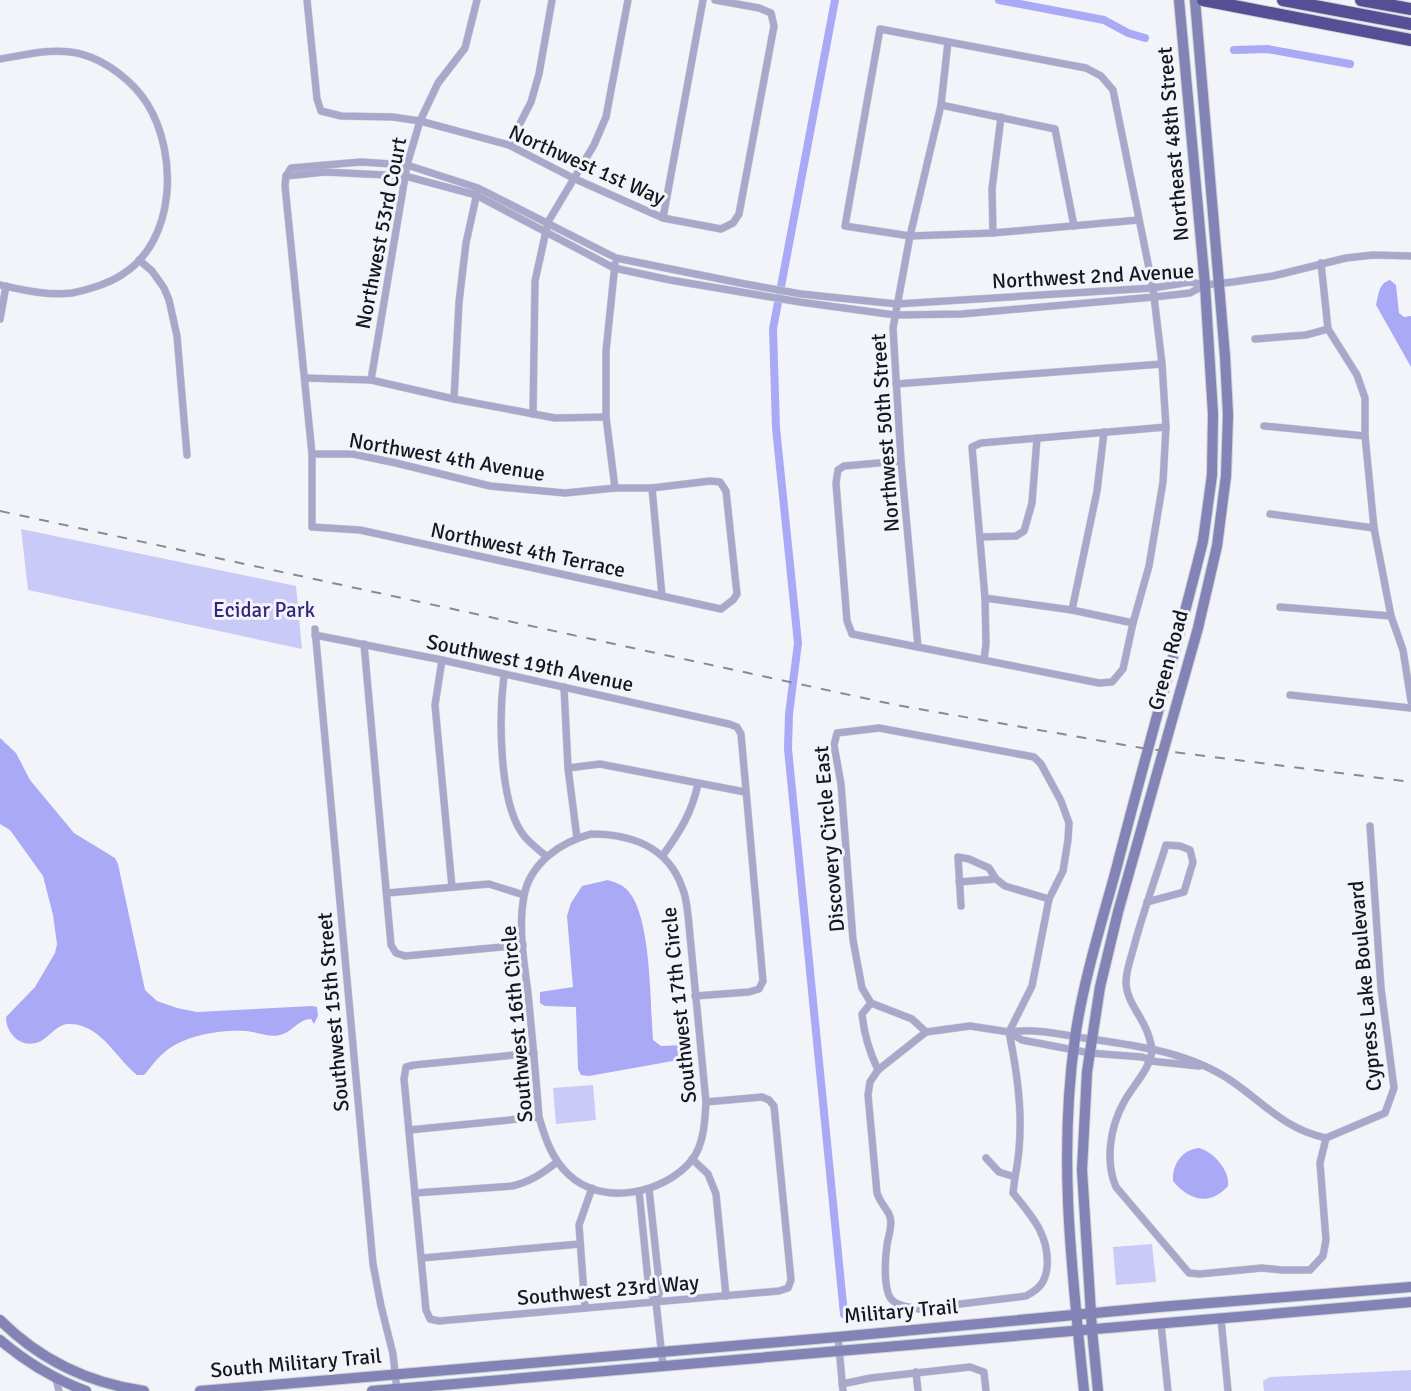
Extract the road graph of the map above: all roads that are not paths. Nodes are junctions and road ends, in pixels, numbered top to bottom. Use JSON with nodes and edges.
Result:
{"nodes":[{"id":1,"x":308,"y":0,"type":"edge"},
{"id":2,"x":477,"y":0,"type":"edge"},
{"id":3,"x":552,"y":0,"type":"edge"},
{"id":4,"x":628,"y":0,"type":"edge"},
{"id":5,"x":703,"y":0,"type":"edge"},
{"id":6,"x":715,"y":0,"type":"edge"},
{"id":7,"x":1179,"y":0,"type":"edge"},
{"id":8,"x":1195,"y":0,"type":"edge"},
{"id":9,"x":1203,"y":0,"type":"edge"},
{"id":10,"x":1283,"y":0,"type":"edge"},
{"id":11,"x":1361,"y":0,"type":"edge"},
{"id":12,"x":1411,"y":9,"type":"edge"},
{"id":13,"x":1411,"y":24,"type":"edge"},
{"id":14,"x":1411,"y":40,"type":"edge"},
{"id":15,"x":948,"y":42,"type":"junction"},
{"id":16,"x":0,"y":59,"type":"edge"},
{"id":17,"x":941,"y":105,"type":"junction"},
{"id":18,"x":1001,"y":117,"type":"junction"},
{"id":19,"x":420,"y":121,"type":"junction"},
{"id":20,"x":509,"y":145,"type":"junction"},
{"id":21,"x":407,"y":165,"type":"junction"},
{"id":22,"x":286,"y":176,"type":"junction"},
{"id":23,"x":405,"y":176,"type":"junction"},
{"id":24,"x":573,"y":178,"type":"junction"},
{"id":25,"x":477,"y":191,"type":"junction"},
{"id":26,"x":663,"y":218,"type":"junction"},
{"id":27,"x":1138,"y":220,"type":"junction"},
{"id":28,"x":548,"y":222,"type":"junction"},
{"id":29,"x":1074,"y":226,"type":"junction"},
{"id":30,"x":545,"y":233,"type":"junction"},
{"id":31,"x":993,"y":233,"type":"junction"},
{"id":32,"x":910,"y":236,"type":"junction"},
{"id":33,"x":1411,"y":256,"type":"edge"},
{"id":34,"x":615,"y":258,"type":"junction"},
{"id":35,"x":139,"y":260,"type":"junction"},
{"id":36,"x":1321,"y":263,"type":"junction"},
{"id":37,"x":614,"y":268,"type":"junction"},
{"id":38,"x":1219,"y":284,"type":"junction"},
{"id":39,"x":3,"y":285,"type":"edge"},
{"id":40,"x":1205,"y":285,"type":"junction"},
{"id":41,"x":1153,"y":288,"type":"junction"},
{"id":42,"x":1154,"y":297,"type":"junction"},
{"id":43,"x":897,"y":304,"type":"junction"},
{"id":44,"x":895,"y":315,"type":"junction"},
{"id":45,"x":0,"y":319,"type":"edge"},
{"id":46,"x":1328,"y":329,"type":"junction"},
{"id":47,"x":1255,"y":339,"type":"dead end"},
{"id":48,"x":1162,"y":364,"type":"junction"},
{"id":49,"x":305,"y":378,"type":"junction"},
{"id":50,"x":371,"y":380,"type":"junction"},
{"id":51,"x":896,"y":384,"type":"junction"},
{"id":52,"x":454,"y":399,"type":"junction"},
{"id":53,"x":533,"y":414,"type":"junction"},
{"id":54,"x":606,"y":417,"type":"junction"},
{"id":55,"x":1264,"y":426,"type":"dead end"},
{"id":56,"x":1166,"y":427,"type":"junction"},
{"id":57,"x":1104,"y":432,"type":"junction"},
{"id":58,"x":1365,"y":436,"type":"junction"},
{"id":59,"x":1037,"y":438,"type":"junction"},
{"id":60,"x":312,"y":454,"type":"junction"},
{"id":61,"x":187,"y":455,"type":"dead end"},
{"id":62,"x":901,"y":461,"type":"junction"},
{"id":63,"x":615,"y":488,"type":"junction"},
{"id":64,"x":652,"y":488,"type":"junction"},
{"id":65,"x":1270,"y":514,"type":"dead end"},
{"id":66,"x":1374,"y":528,"type":"junction"},
{"id":67,"x":980,"y":537,"type":"junction"},
{"id":68,"x":662,"y":596,"type":"junction"},
{"id":69,"x":985,"y":598,"type":"junction"},
{"id":70,"x":733,"y":600,"type":"joint"},
{"id":71,"x":1280,"y":607,"type":"dead end"},
{"id":72,"x":1071,"y":610,"type":"junction"},
{"id":73,"x":1391,"y":616,"type":"junction"},
{"id":74,"x":1133,"y":623,"type":"junction"},
{"id":75,"x":315,"y":632,"type":"joint"},
{"id":76,"x":364,"y":644,"type":"junction"},
{"id":77,"x":918,"y":646,"type":"junction"},
{"id":78,"x":442,"y":660,"type":"junction"},
{"id":79,"x":984,"y":660,"type":"junction"},
{"id":80,"x":504,"y":675,"type":"junction"},
{"id":81,"x":564,"y":687,"type":"junction"},
{"id":82,"x":1290,"y":695,"type":"dead end"},
{"id":83,"x":1411,"y":701,"type":"edge"},
{"id":84,"x":1411,"y":708,"type":"edge"},
{"id":85,"x":568,"y":768,"type":"junction"},
{"id":86,"x":698,"y":784,"type":"junction"},
{"id":87,"x":746,"y":792,"type":"junction"},
{"id":88,"x":1370,"y":826,"type":"dead end"},
{"id":89,"x":577,"y":838,"type":"junction"},
{"id":90,"x":663,"y":855,"type":"junction"},
{"id":91,"x":546,"y":856,"type":"junction"},
{"id":92,"x":996,"y":879,"type":"junction"},
{"id":93,"x":959,"y":882,"type":"junction"},
{"id":94,"x":452,"y":887,"type":"junction"},
{"id":95,"x":387,"y":893,"type":"junction"},
{"id":96,"x":524,"y":895,"type":"junction"},
{"id":97,"x":1049,"y":899,"type":"junction"},
{"id":98,"x":1147,"y":902,"type":"junction"},
{"id":99,"x":961,"y":906,"type":"dead end"},
{"id":100,"x":523,"y":945,"type":"junction"},
{"id":101,"x":695,"y":996,"type":"junction"},
{"id":102,"x":871,"y":1003,"type":"junction"},
{"id":103,"x":926,"y":1032,"type":"junction"},
{"id":104,"x":1010,"y":1032,"type":"junction"},
{"id":105,"x":1075,"y":1037,"type":"junction"},
{"id":106,"x":1092,"y":1039,"type":"junction"},
{"id":107,"x":1074,"y":1049,"type":"junction"},
{"id":108,"x":1152,"y":1049,"type":"junction"},
{"id":109,"x":534,"y":1053,"type":"junction"},
{"id":110,"x":1090,"y":1053,"type":"junction"},
{"id":111,"x":1150,"y":1060,"type":"junction"},
{"id":112,"x":1204,"y":1067,"type":"junction"},
{"id":113,"x":878,"y":1070,"type":"junction"},
{"id":114,"x":706,"y":1102,"type":"junction"},
{"id":115,"x":539,"y":1118,"type":"junction"},
{"id":116,"x":410,"y":1130,"type":"junction"},
{"id":117,"x":1326,"y":1138,"type":"junction"},
{"id":118,"x":986,"y":1158,"type":"dead end"},
{"id":119,"x":692,"y":1159,"type":"junction"},
{"id":120,"x":557,"y":1162,"type":"junction"},
{"id":121,"x":1015,"y":1177,"type":"junction"},
{"id":122,"x":592,"y":1188,"type":"junction"},
{"id":123,"x":649,"y":1189,"type":"junction"},
{"id":124,"x":639,"y":1191,"type":"junction"},
{"id":125,"x":415,"y":1193,"type":"junction"},
{"id":126,"x":580,"y":1244,"type":"junction"},
{"id":127,"x":422,"y":1258,"type":"junction"},
{"id":128,"x":1411,"y":1287,"type":"edge"},
{"id":129,"x":726,"y":1296,"type":"junction"},
{"id":130,"x":656,"y":1302,"type":"junction"},
{"id":131,"x":1411,"y":1302,"type":"edge"},
{"id":132,"x":585,"y":1308,"type":"junction"},
{"id":133,"x":1092,"y":1313,"type":"junction"},
{"id":134,"x":1077,"y":1314,"type":"junction"},
{"id":135,"x":1221,"y":1319,"type":"junction"},
{"id":136,"x":0,"y":1320,"type":"edge"},
{"id":137,"x":1161,"y":1324,"type":"junction"},
{"id":138,"x":1092,"y":1330,"type":"junction"},
{"id":139,"x":1078,"y":1331,"type":"junction"},
{"id":140,"x":838,"y":1337,"type":"junction"},
{"id":141,"x":0,"y":1340,"type":"edge"},
{"id":142,"x":839,"y":1350,"type":"junction"},
{"id":143,"x":661,"y":1351,"type":"junction"},
{"id":144,"x":663,"y":1366,"type":"junction"},
{"id":145,"x":915,"y":1372,"type":"junction"},
{"id":146,"x":395,"y":1374,"type":"junction"},
{"id":147,"x":56,"y":1379,"type":"junction"},
{"id":148,"x":842,"y":1387,"type":"edge"},
{"id":149,"x":79,"y":1390,"type":"edge"},
{"id":150,"x":397,"y":1390,"type":"edge"},
{"id":151,"x":59,"y":1391,"type":"edge"},
{"id":152,"x":144,"y":1391,"type":"edge"},
{"id":153,"x":200,"y":1391,"type":"edge"},
{"id":154,"x":372,"y":1391,"type":"edge"},
{"id":155,"x":918,"y":1391,"type":"edge"},
{"id":156,"x":986,"y":1391,"type":"edge"},
{"id":157,"x":1084,"y":1391,"type":"edge"},
{"id":158,"x":1098,"y":1391,"type":"edge"},
{"id":159,"x":1167,"y":1391,"type":"edge"},
{"id":160,"x":1228,"y":1391,"type":"edge"}],
"edges":[{"from":1,"to":19,"type":"street","name":"Northwest 1st Way"},
{"from":2,"to":19,"type":"street","name":"Northwest 53rd Court"},
{"from":3,"to":20,"type":"street"},
{"from":4,"to":24,"type":"street"},
{"from":5,"to":26,"type":"street"},
{"from":6,"to":26,"type":"street","name":"Northwest 1st Way"},
{"from":7,"to":40,"type":"main road","name":"Northeast 48th Street"},
{"from":8,"to":38,"type":"main road","name":"Northeast 48th Street"},
{"from":9,"to":14,"type":"highway"},
{"from":10,"to":13,"type":"highway"},
{"from":11,"to":12,"type":"highway"},
{"from":15,"to":17,"type":"street","name":"Northwest 50th Street"},
{"from":15,"to":27,"type":"street"},
{"from":15,"to":32,"type":"street"},
{"from":16,"to":35,"type":"street"},
{"from":17,"to":18,"type":"street"},
{"from":17,"to":32,"type":"street","name":"Northwest 50th Street"},
{"from":18,"to":29,"type":"street"},
{"from":18,"to":31,"type":"street"},
{"from":19,"to":20,"type":"street","name":"Northwest 1st Way"},
{"from":19,"to":21,"type":"street","name":"Northwest 53rd Court"},
{"from":20,"to":24,"type":"street","name":"Northwest 1st Way"},
{"from":21,"to":22,"type":"street","name":"Northwest 2nd Avenue"},
{"from":21,"to":23,"type":"street","name":"Northwest 53rd Court"},
{"from":21,"to":25,"type":"street","name":"Northwest 2nd Avenue"},
{"from":22,"to":23,"type":"street","name":"Northwest 2nd Avenue"},
{"from":22,"to":49,"type":"street"},
{"from":23,"to":25,"type":"street","name":"Northwest 2nd Avenue"},
{"from":23,"to":50,"type":"street","name":"Northwest 53rd Court"},
{"from":24,"to":26,"type":"street","name":"Northwest 1st Way"},
{"from":24,"to":28,"type":"street"},
{"from":25,"to":28,"type":"street","name":"Northwest 2nd Avenue"},
{"from":25,"to":30,"type":"street","name":"Northwest 2nd Avenue"},
{"from":25,"to":52,"type":"street"},
{"from":27,"to":29,"type":"street"},
{"from":27,"to":41,"type":"street"},
{"from":28,"to":30,"type":"street"},
{"from":28,"to":34,"type":"street","name":"Northwest 2nd Avenue"},
{"from":29,"to":31,"type":"street"},
{"from":30,"to":37,"type":"street","name":"Northwest 2nd Avenue"},
{"from":30,"to":53,"type":"street"},
{"from":31,"to":32,"type":"street"},
{"from":32,"to":43,"type":"street","name":"Northwest 50th Street"},
{"from":33,"to":36,"type":"street"},
{"from":34,"to":37,"type":"street"},
{"from":34,"to":43,"type":"street","name":"Northwest 2nd Avenue"},
{"from":35,"to":39,"type":"street"},
{"from":35,"to":61,"type":"street"},
{"from":36,"to":38,"type":"street"},
{"from":36,"to":46,"type":"street"},
{"from":37,"to":44,"type":"street","name":"Northwest 2nd Avenue"},
{"from":37,"to":54,"type":"street"},
{"from":38,"to":40,"type":"street"},
{"from":38,"to":106,"type":"main road","name":"Green Road"},
{"from":39,"to":45,"type":"street"},
{"from":40,"to":41,"type":"street","name":"Northwest 2nd Avenue"},
{"from":40,"to":42,"type":"street","name":"Northwest 2nd Avenue"},
{"from":40,"to":105,"type":"main road","name":"Green Road"},
{"from":41,"to":42,"type":"street"},
{"from":41,"to":43,"type":"street","name":"Northwest 2nd Avenue"},
{"from":42,"to":44,"type":"street","name":"Northwest 2nd Avenue"},
{"from":42,"to":48,"type":"street"},
{"from":43,"to":44,"type":"street","name":"Northwest 50th Street"},
{"from":44,"to":51,"type":"street","name":"Northwest 50th Street"},
{"from":46,"to":47,"type":"street"},
{"from":46,"to":58,"type":"street"},
{"from":48,"to":51,"type":"street"},
{"from":48,"to":56,"type":"street"},
{"from":49,"to":50,"type":"street"},
{"from":49,"to":60,"type":"street"},
{"from":50,"to":52,"type":"street"},
{"from":51,"to":62,"type":"street","name":"Northwest 50th Street"},
{"from":52,"to":53,"type":"street"},
{"from":53,"to":54,"type":"street"},
{"from":54,"to":63,"type":"street"},
{"from":55,"to":58,"type":"street"},
{"from":56,"to":57,"type":"street"},
{"from":56,"to":74,"type":"street"},
{"from":57,"to":59,"type":"street"},
{"from":57,"to":72,"type":"street"},
{"from":58,"to":66,"type":"street"},
{"from":59,"to":67,"type":"street"},
{"from":59,"to":67,"type":"street"},
{"from":60,"to":63,"type":"street","name":"Northwest 4th Avenue"},
{"from":60,"to":68,"type":"street","name":"Northwest 4th Terrace"},
{"from":62,"to":77,"type":"street","name":"Northwest 50th Street"},
{"from":62,"to":77,"type":"street"},
{"from":63,"to":64,"type":"street","name":"Northwest 4th Avenue"},
{"from":64,"to":68,"type":"street"},
{"from":64,"to":70,"type":"street","name":"Northwest 4th Avenue"},
{"from":65,"to":66,"type":"street"},
{"from":66,"to":73,"type":"street"},
{"from":67,"to":69,"type":"street"},
{"from":68,"to":70,"type":"street","name":"Northwest 4th Terrace"},
{"from":69,"to":72,"type":"street"},
{"from":69,"to":79,"type":"street"},
{"from":71,"to":73,"type":"street"},
{"from":72,"to":74,"type":"street"},
{"from":73,"to":83,"type":"street"},
{"from":74,"to":79,"type":"street"},
{"from":75,"to":76,"type":"street","name":"Southwest 19th Avenue"},
{"from":75,"to":146,"type":"street","name":"Southwest 15th Street"},
{"from":76,"to":78,"type":"street","name":"Southwest 19th Avenue"},
{"from":76,"to":95,"type":"street"},
{"from":77,"to":79,"type":"street"},
{"from":78,"to":80,"type":"street","name":"Southwest 19th Avenue"},
{"from":78,"to":94,"type":"street"},
{"from":80,"to":81,"type":"street","name":"Southwest 19th Avenue"},
{"from":80,"to":91,"type":"street"},
{"from":81,"to":85,"type":"street"},
{"from":81,"to":87,"type":"street","name":"Southwest 19th Avenue"},
{"from":82,"to":84,"type":"street"},
{"from":85,"to":86,"type":"street"},
{"from":85,"to":89,"type":"street"},
{"from":86,"to":87,"type":"street"},
{"from":86,"to":90,"type":"street"},
{"from":87,"to":101,"type":"street"},
{"from":88,"to":117,"type":"street","name":"Cypress Lake Boulevard"},
{"from":89,"to":90,"type":"street","name":"Southwest 17th Circle"},
{"from":89,"to":91,"type":"street","name":"Southwest 16th Circle"},
{"from":90,"to":101,"type":"street","name":"Southwest 17th Circle"},
{"from":91,"to":96,"type":"street","name":"Southwest 16th Circle"},
{"from":92,"to":93,"type":"street"},
{"from":92,"to":93,"type":"street"},
{"from":92,"to":97,"type":"street"},
{"from":93,"to":99,"type":"street"},
{"from":94,"to":95,"type":"street"},
{"from":94,"to":96,"type":"street"},
{"from":95,"to":100,"type":"street"},
{"from":96,"to":100,"type":"street","name":"Southwest 16th Circle"},
{"from":97,"to":102,"type":"street","name":"Discovery Circle East"},
{"from":97,"to":104,"type":"street","name":"Discovery Circle East"},
{"from":98,"to":98,"type":"street"},
{"from":98,"to":108,"type":"street"},
{"from":100,"to":109,"type":"street","name":"Southwest 16th Circle"},
{"from":101,"to":114,"type":"street","name":"Southwest 17th Circle"},
{"from":102,"to":103,"type":"street"},
{"from":102,"to":113,"type":"street"},
{"from":103,"to":104,"type":"street"},
{"from":103,"to":113,"type":"street"},
{"from":104,"to":105,"type":"street"},
{"from":104,"to":107,"type":"street"},
{"from":104,"to":121,"type":"street"},
{"from":105,"to":106,"type":"street"},
{"from":105,"to":107,"type":"main road","name":"Green Road"},
{"from":106,"to":108,"type":"street"},
{"from":106,"to":110,"type":"main road","name":"Green Road"},
{"from":107,"to":110,"type":"street"},
{"from":107,"to":134,"type":"main road","name":"Green Road"},
{"from":108,"to":111,"type":"street"},
{"from":108,"to":112,"type":"street"},
{"from":109,"to":115,"type":"street","name":"Southwest 16th Circle"},
{"from":109,"to":116,"type":"street"},
{"from":110,"to":111,"type":"street"},
{"from":110,"to":133,"type":"main road","name":"Green Road"},
{"from":111,"to":112,"type":"street"},
{"from":111,"to":117,"type":"street"},
{"from":112,"to":117,"type":"street"},
{"from":113,"to":121,"type":"street"},
{"from":114,"to":119,"type":"street","name":"Southwest 17th Circle"},
{"from":114,"to":129,"type":"street","name":"Southwest 23rd Way"},
{"from":115,"to":116,"type":"street"},
{"from":115,"to":120,"type":"street","name":"Southwest 16th Circle"},
{"from":116,"to":125,"type":"street"},
{"from":118,"to":121,"type":"street"},
{"from":119,"to":123,"type":"street","name":"Southwest 17th Circle"},
{"from":119,"to":129,"type":"street"},
{"from":120,"to":122,"type":"street","name":"Southwest 16th Circle"},
{"from":120,"to":125,"type":"street"},
{"from":122,"to":124,"type":"street","name":"Southwest 16th Circle"},
{"from":122,"to":126,"type":"street"},
{"from":123,"to":124,"type":"street","name":"Southwest 16th Circle"},
{"from":123,"to":130,"type":"street"},
{"from":124,"to":130,"type":"street"},
{"from":125,"to":127,"type":"street"},
{"from":126,"to":127,"type":"street"},
{"from":126,"to":132,"type":"street"},
{"from":127,"to":132,"type":"street","name":"Southwest 23rd Way"},
{"from":128,"to":133,"type":"main road","name":"Military Trail"},
{"from":129,"to":130,"type":"street","name":"Southwest 23rd Way"},
{"from":130,"to":132,"type":"street","name":"Southwest 23rd Way"},
{"from":130,"to":143,"type":"street"},
{"from":131,"to":135,"type":"main road","name":"Military Trail"},
{"from":133,"to":134,"type":"main road","name":"Military Trail"},
{"from":133,"to":138,"type":"main road","name":"Green Road"},
{"from":134,"to":139,"type":"main road","name":"Green Road"},
{"from":134,"to":140,"type":"main road","name":"Military Trail"},
{"from":135,"to":137,"type":"main road","name":"Military Trail"},
{"from":135,"to":160,"type":"street"},
{"from":136,"to":152,"type":"main road"},
{"from":137,"to":138,"type":"main road","name":"Military Trail"},
{"from":137,"to":159,"type":"street"},
{"from":138,"to":139,"type":"main road","name":"Military Trail"},
{"from":138,"to":158,"type":"main road","name":"Green Road"},
{"from":139,"to":142,"type":"main road","name":"Military Trail"},
{"from":139,"to":157,"type":"main road","name":"Green Road"},
{"from":140,"to":142,"type":"street"},
{"from":140,"to":143,"type":"main road","name":"Military Trail"},
{"from":141,"to":147,"type":"main road"},
{"from":142,"to":144,"type":"main road","name":"Military Trail"},
{"from":142,"to":148,"type":"street"},
{"from":143,"to":144,"type":"street"},
{"from":143,"to":146,"type":"main road","name":"Military Trail"},
{"from":144,"to":150,"type":"main road","name":"Military Trail"},
{"from":145,"to":148,"type":"street"},
{"from":145,"to":155,"type":"street"},
{"from":145,"to":156,"type":"street"},
{"from":146,"to":150,"type":"street","name":"Southwest 15th Street"},
{"from":146,"to":153,"type":"main road","name":"South Military Trail"},
{"from":147,"to":149,"type":"main road"},
{"from":147,"to":151,"type":"street"},
{"from":150,"to":154,"type":"main road","name":"South Military Trail"}]}
